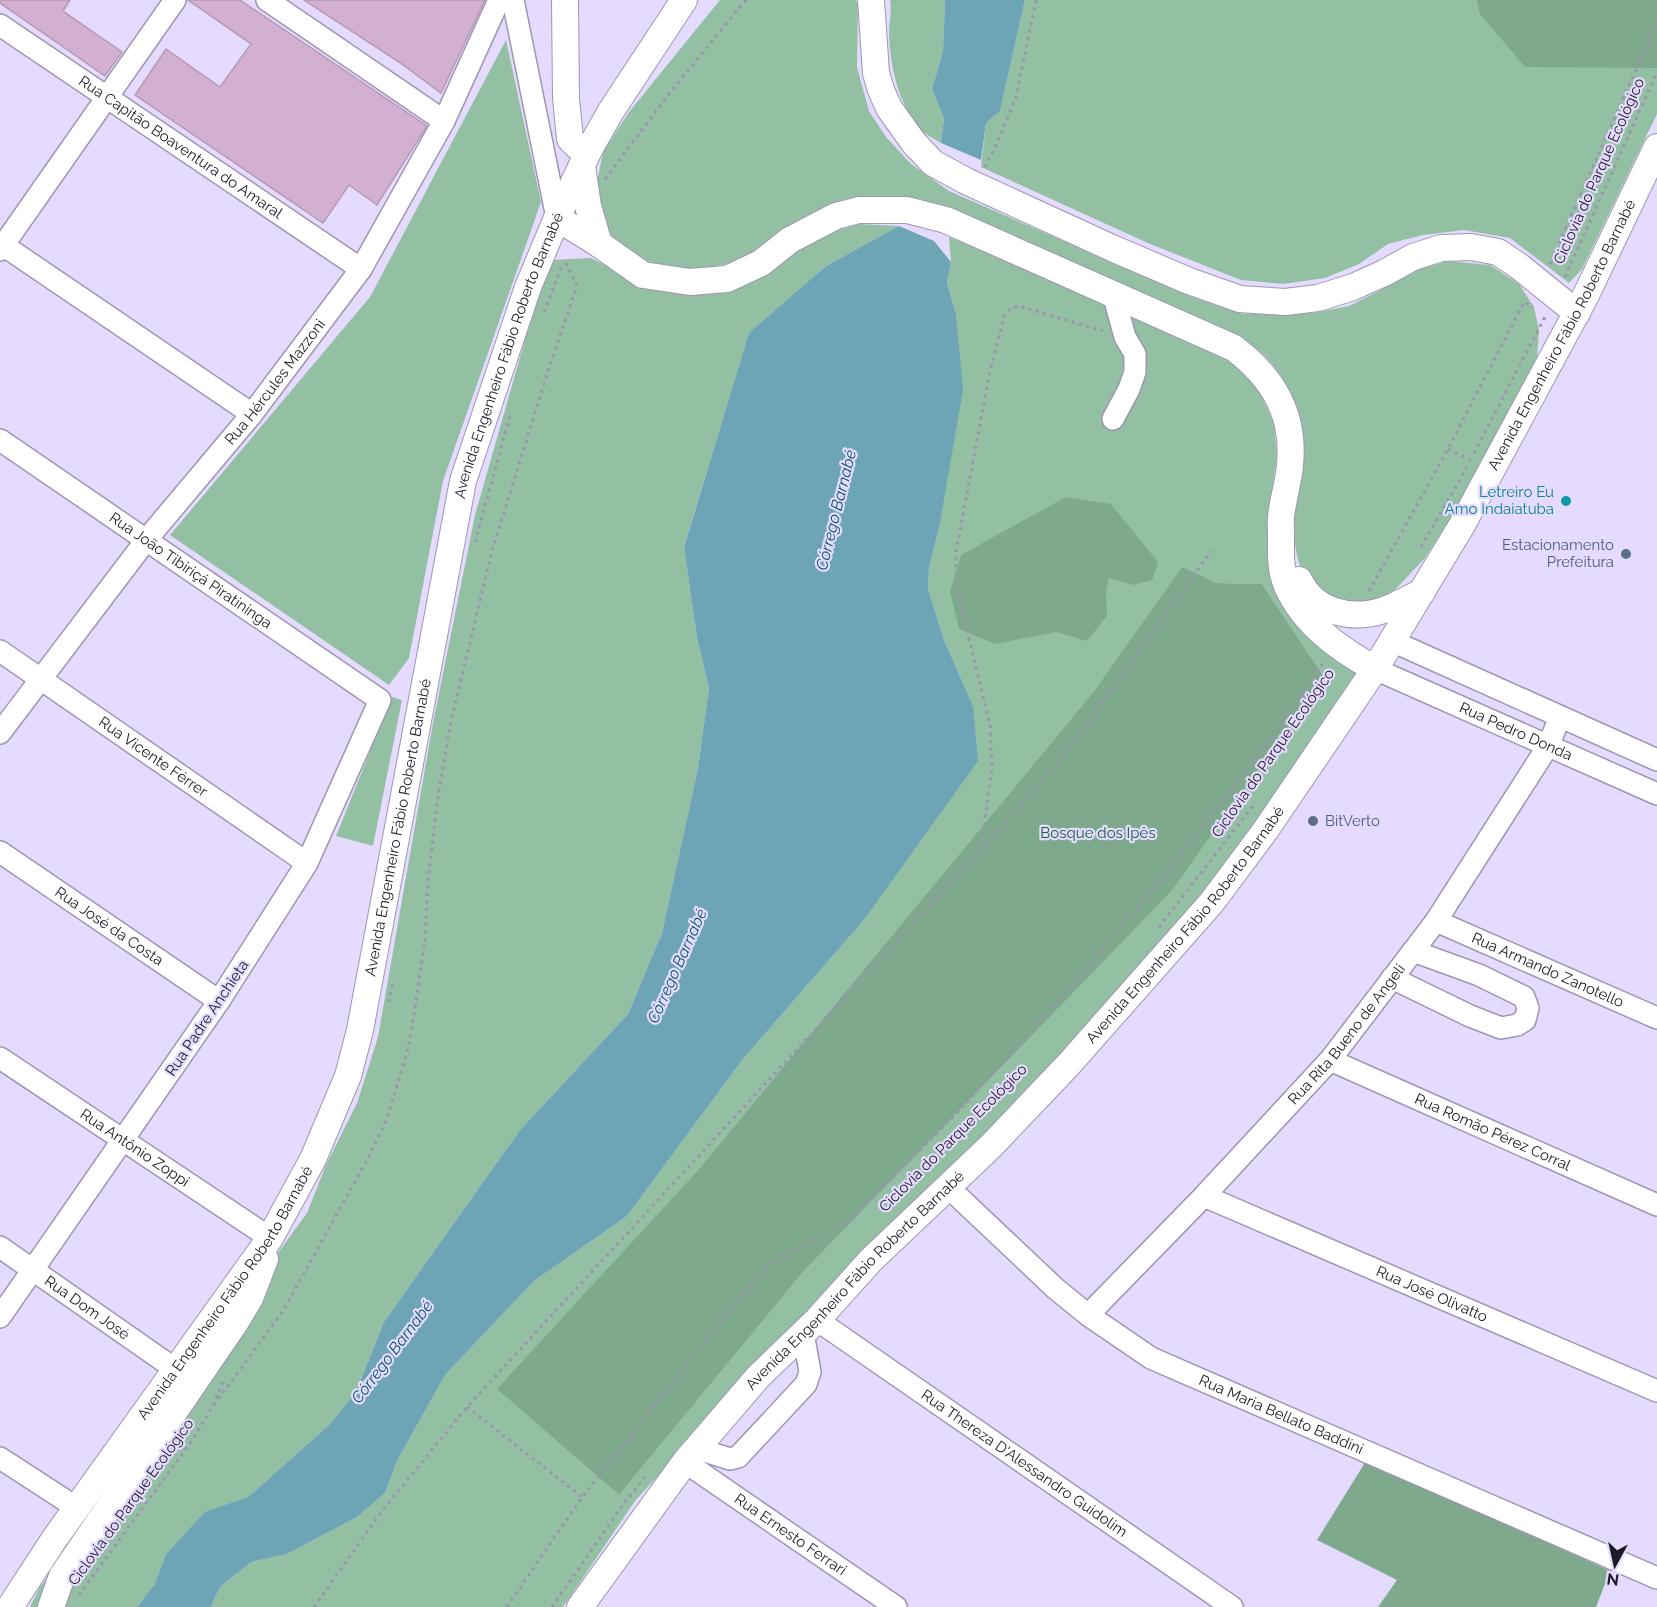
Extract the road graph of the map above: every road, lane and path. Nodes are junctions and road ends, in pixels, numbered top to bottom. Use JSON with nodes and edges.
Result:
{"nodes":[{"id":1,"x":175,"y":0,"type":"edge"},
{"id":2,"x":267,"y":0,"type":"edge"},
{"id":3,"x":499,"y":0,"type":"edge"},
{"id":4,"x":513,"y":0,"type":"edge"},
{"id":5,"x":565,"y":0,"type":"edge"},
{"id":6,"x":706,"y":0,"type":"edge"},
{"id":7,"x":746,"y":0,"type":"edge"},
{"id":8,"x":871,"y":0,"type":"edge"},
{"id":9,"x":1036,"y":0,"type":"edge"},
{"id":10,"x":679,"y":8,"type":"edge"},
{"id":11,"x":1657,"y":22,"type":"edge"},
{"id":12,"x":0,"y":25,"type":"edge"},
{"id":13,"x":1657,"y":72,"type":"edge"},
{"id":14,"x":566,"y":98,"type":"junction"},
{"id":15,"x":107,"y":99,"type":"junction"},
{"id":16,"x":535,"y":108,"type":"junction"},
{"id":17,"x":444,"y":121,"type":"junction"},
{"id":18,"x":1657,"y":147,"type":"edge"},
{"id":19,"x":586,"y":157,"type":"junction"},
{"id":20,"x":991,"y":172,"type":"dead end"},
{"id":21,"x":602,"y":183,"type":"dead end"},
{"id":22,"x":557,"y":218,"type":"junction"},
{"id":23,"x":599,"y":244,"type":"junction"},
{"id":24,"x":1,"y":246,"type":"edge"},
{"id":25,"x":564,"y":259,"type":"dead end"},
{"id":26,"x":1549,"y":266,"type":"dead end"},
{"id":27,"x":361,"y":269,"type":"junction"},
{"id":28,"x":1556,"y":273,"type":"dead end"},
{"id":29,"x":1113,"y":293,"type":"junction"},
{"id":30,"x":1576,"y":313,"type":"junction"},
{"id":31,"x":1546,"y":315,"type":"dead end"},
{"id":32,"x":1539,"y":330,"type":"dead end"},
{"id":33,"x":1125,"y":337,"type":"junction"},
{"id":34,"x":252,"y":414,"type":"junction"},
{"id":35,"x":1113,"y":419,"type":"dead end"},
{"id":36,"x":0,"y":440,"type":"edge"},
{"id":37,"x":1448,"y":449,"type":"junction"},
{"id":38,"x":1480,"y":466,"type":"junction"},
{"id":39,"x":1281,"y":538,"type":"junction"},
{"id":40,"x":147,"y":539,"type":"junction"},
{"id":41,"x":1211,"y":551,"type":"dead end"},
{"id":42,"x":1417,"y":555,"type":"dead end"},
{"id":43,"x":1422,"y":592,"type":"junction"},
{"id":44,"x":1384,"y":610,"type":"junction"},
{"id":45,"x":1392,"y":641,"type":"junction"},
{"id":46,"x":0,"y":651,"type":"edge"},
{"id":47,"x":1364,"y":663,"type":"junction"},
{"id":48,"x":41,"y":680,"type":"junction"},
{"id":49,"x":380,"y":700,"type":"joint"},
{"id":50,"x":1560,"y":717,"type":"junction"},
{"id":51,"x":0,"y":733,"type":"edge"},
{"id":52,"x":1548,"y":746,"type":"junction"},
{"id":53,"x":1657,"y":760,"type":"edge"},
{"id":54,"x":1657,"y":794,"type":"edge"},
{"id":55,"x":1260,"y":797,"type":"dead end"},
{"id":56,"x":981,"y":850,"type":"junction"},
{"id":57,"x":0,"y":852,"type":"edge"},
{"id":58,"x":307,"y":863,"type":"junction"},
{"id":59,"x":1436,"y":921,"type":"junction"},
{"id":60,"x":1158,"y":929,"type":"dead end"},
{"id":61,"x":1413,"y":951,"type":"junction"},
{"id":62,"x":1392,"y":978,"type":"junction"},
{"id":63,"x":219,"y":1001,"type":"junction"},
{"id":64,"x":1657,"y":1018,"type":"edge"},
{"id":65,"x":0,"y":1058,"type":"edge"},
{"id":66,"x":1330,"y":1060,"type":"junction"},
{"id":67,"x":124,"y":1140,"type":"junction"},
{"id":68,"x":948,"y":1187,"type":"junction"},
{"id":69,"x":1204,"y":1196,"type":"junction"},
{"id":70,"x":1657,"y":1205,"type":"edge"},
{"id":71,"x":270,"y":1238,"type":"junction"},
{"id":72,"x":0,"y":1247,"type":"edge"},
{"id":73,"x":33,"y":1269,"type":"junction"},
{"id":74,"x":1088,"y":1315,"type":"junction"},
{"id":75,"x":0,"y":1317,"type":"edge"},
{"id":76,"x":810,"y":1326,"type":"junction"},
{"id":77,"x":175,"y":1369,"type":"junction"},
{"id":78,"x":1657,"y":1391,"type":"edge"},
{"id":79,"x":467,"y":1407,"type":"junction"},
{"id":80,"x":691,"y":1456,"type":"junction"},
{"id":81,"x":0,"y":1458,"type":"edge"},
{"id":82,"x":648,"y":1474,"type":"dead end"},
{"id":83,"x":582,"y":1497,"type":"junction"},
{"id":84,"x":77,"y":1508,"type":"junction"},
{"id":85,"x":70,"y":1564,"type":"junction"},
{"id":86,"x":1657,"y":1578,"type":"edge"},
{"id":87,"x":63,"y":1604,"type":"edge"},
{"id":88,"x":585,"y":1605,"type":"edge"},
{"id":89,"x":10,"y":1607,"type":"edge"},
{"id":90,"x":314,"y":1607,"type":"edge"},
{"id":91,"x":507,"y":1607,"type":"edge"},
{"id":92,"x":552,"y":1607,"type":"edge"},
{"id":93,"x":896,"y":1607,"type":"edge"},
{"id":94,"x":1232,"y":1607,"type":"edge"}],
"edges":[{"from":1,"to":15,"type":"street"},
{"from":2,"to":17,"type":"street"},
{"from":3,"to":17,"type":"street","name":"Rua Hércules Mazzoni"},
{"from":4,"to":16,"type":"street"},
{"from":5,"to":14,"type":"main road"},
{"from":6,"to":10,"type":"main road"},
{"from":7,"to":21,"type":"path"},
{"from":8,"to":30,"type":"main road"},
{"from":9,"to":20,"type":"path"},
{"from":10,"to":19,"type":"main road","name":"Avenida Engenheiro Fábio Roberto Barnabé"},
{"from":11,"to":26,"type":"path"},
{"from":12,"to":15,"type":"street","name":"Rua Capitão Boaventura do Amaral"},
{"from":13,"to":28,"type":"path","name":"Ciclovia do Parque Ecológico"},
{"from":14,"to":16,"type":"street"},
{"from":14,"to":19,"type":"main road"},
{"from":15,"to":24,"type":"street"},
{"from":15,"to":27,"type":"street","name":"Rua Capitão Boaventura do Amaral"},
{"from":16,"to":22,"type":"street"},
{"from":17,"to":27,"type":"street","name":"Rua Hércules Mazzoni"},
{"from":18,"to":30,"type":"main road","name":"Avenida Engenheiro Fábio Roberto Barnabé"},
{"from":19,"to":22,"type":"main road","name":"Avenida Engenheiro Fábio Roberto Barnabé"},
{"from":19,"to":23,"type":"main road"},
{"from":22,"to":23,"type":"main road"},
{"from":22,"to":71,"type":"main road","name":"Avenida Engenheiro Fábio Roberto Barnabé"},
{"from":23,"to":29,"type":"main road"},
{"from":24,"to":34,"type":"street"},
{"from":25,"to":87,"type":"path","name":"Ciclovia do Parque Ecológico"},
{"from":27,"to":34,"type":"street","name":"Rua Hércules Mazzoni"},
{"from":29,"to":33,"type":"street"},
{"from":29,"to":39,"type":"main road"},
{"from":30,"to":38,"type":"main road","name":"Avenida Engenheiro Fábio Roberto Barnabé"},
{"from":31,"to":37,"type":"path"},
{"from":32,"to":38,"type":"path"},
{"from":33,"to":35,"type":"street"},
{"from":33,"to":56,"type":"path"},
{"from":34,"to":40,"type":"street","name":"Rua Hércules Mazzoni"},
{"from":36,"to":40,"type":"street","name":"Rua João Tibiriçá Piratininga"},
{"from":37,"to":38,"type":"path"},
{"from":37,"to":44,"type":"path"},
{"from":38,"to":42,"type":"path"},
{"from":38,"to":43,"type":"main road","name":"Avenida Engenheiro Fábio Roberto Barnabé"},
{"from":39,"to":44,"type":"main road"},
{"from":39,"to":47,"type":"main road"},
{"from":40,"to":48,"type":"street","name":"Rua Hércules Mazzoni"},
{"from":40,"to":49,"type":"street","name":"Rua João Tibiriçá Piratininga"},
{"from":41,"to":56,"type":"path"},
{"from":43,"to":44,"type":"main road"},
{"from":43,"to":45,"type":"main road","name":"Avenida Engenheiro Fábio Roberto Barnabé"},
{"from":45,"to":47,"type":"main road","name":"Avenida Engenheiro Fábio Roberto Barnabé"},
{"from":45,"to":50,"type":"street","name":"Rua Pedro Donda"},
{"from":46,"to":48,"type":"street","name":"Rua Vicente Férrer"},
{"from":47,"to":52,"type":"street","name":"Rua Pedro Donda"},
{"from":47,"to":68,"type":"main road","name":"Avenida Engenheiro Fábio Roberto Barnabé"},
{"from":47,"to":83,"type":"path"},
{"from":48,"to":51,"type":"street","name":"Rua Hércules Mazzoni"},
{"from":48,"to":58,"type":"street","name":"Rua Vicente Férrer"},
{"from":49,"to":58,"type":"street","name":"Rua Padre Anchieta"},
{"from":50,"to":52,"type":"street","name":"Rua Rita Bueno de Angeli"},
{"from":50,"to":53,"type":"street","name":"Rua Pedro Donda"},
{"from":52,"to":54,"type":"street","name":"Rua Pedro Donda"},
{"from":52,"to":59,"type":"street","name":"Rua Rita Bueno de Angeli"},
{"from":55,"to":60,"type":"path","name":"Ciclovia do Parque Ecológico"},
{"from":56,"to":79,"type":"path"},
{"from":57,"to":63,"type":"street","name":"Rua José da Costa"},
{"from":58,"to":63,"type":"street","name":"Rua Padre Anchieta"},
{"from":59,"to":61,"type":"street","name":"Rua Rita Bueno de Angeli"},
{"from":59,"to":64,"type":"street","name":"Rua Armando Zanotello"},
{"from":61,"to":62,"type":"street","name":"Rua Rita Bueno de Angeli"},
{"from":61,"to":62,"type":"street"},
{"from":62,"to":66,"type":"street","name":"Rua Rita Bueno de Angeli"},
{"from":63,"to":67,"type":"street","name":"Rua Padre Anchieta"},
{"from":65,"to":67,"type":"street","name":"Rua Antônio Zoppi"},
{"from":66,"to":69,"type":"street","name":"Rua Rita Bueno de Angeli"},
{"from":66,"to":70,"type":"street","name":"Rua Romão Pérez Corral"},
{"from":67,"to":71,"type":"street","name":"Rua Antônio Zoppi"},
{"from":67,"to":73,"type":"street","name":"Rua Padre Anchieta"},
{"from":68,"to":74,"type":"street","name":"Rua Maria Bellato Baddini"},
{"from":68,"to":76,"type":"main road","name":"Avenida Engenheiro Fábio Roberto Barnabé"},
{"from":69,"to":74,"type":"street","name":"Rua Rita Bueno de Angeli"},
{"from":69,"to":78,"type":"street","name":"Rua José Olivatto"},
{"from":71,"to":77,"type":"main road","name":"Avenida Engenheiro Fábio Roberto Barnabé"},
{"from":71,"to":85,"type":"main road"},
{"from":72,"to":73,"type":"street","name":"Rua Dom José"},
{"from":73,"to":75,"type":"street","name":"Rua Padre Anchieta"},
{"from":73,"to":77,"type":"street","name":"Rua Dom José"},
{"from":74,"to":86,"type":"street","name":"Rua Maria Bellato Baddini"},
{"from":76,"to":80,"type":"main road","name":"Avenida Engenheiro Fábio Roberto Barnabé"},
{"from":76,"to":80,"type":"street"},
{"from":76,"to":94,"type":"street","name":"Rua Thereza D'Alessandro Guidolim"},
{"from":77,"to":84,"type":"main road","name":"Avenida Engenheiro Fábio Roberto Barnabé"},
{"from":79,"to":83,"type":"path"},
{"from":79,"to":90,"type":"path"},
{"from":80,"to":88,"type":"main road","name":"Avenida Engenheiro Fábio Roberto Barnabé"},
{"from":80,"to":93,"type":"street","name":"Rua Ernesto Ferrari"},
{"from":81,"to":84,"type":"street"},
{"from":82,"to":92,"type":"path"},
{"from":83,"to":91,"type":"path"},
{"from":84,"to":85,"type":"main road"},
{"from":84,"to":89,"type":"main road","name":"Avenida Engenheiro Fábio Roberto Barnabé"},
{"from":85,"to":87,"type":"main road"}]}
